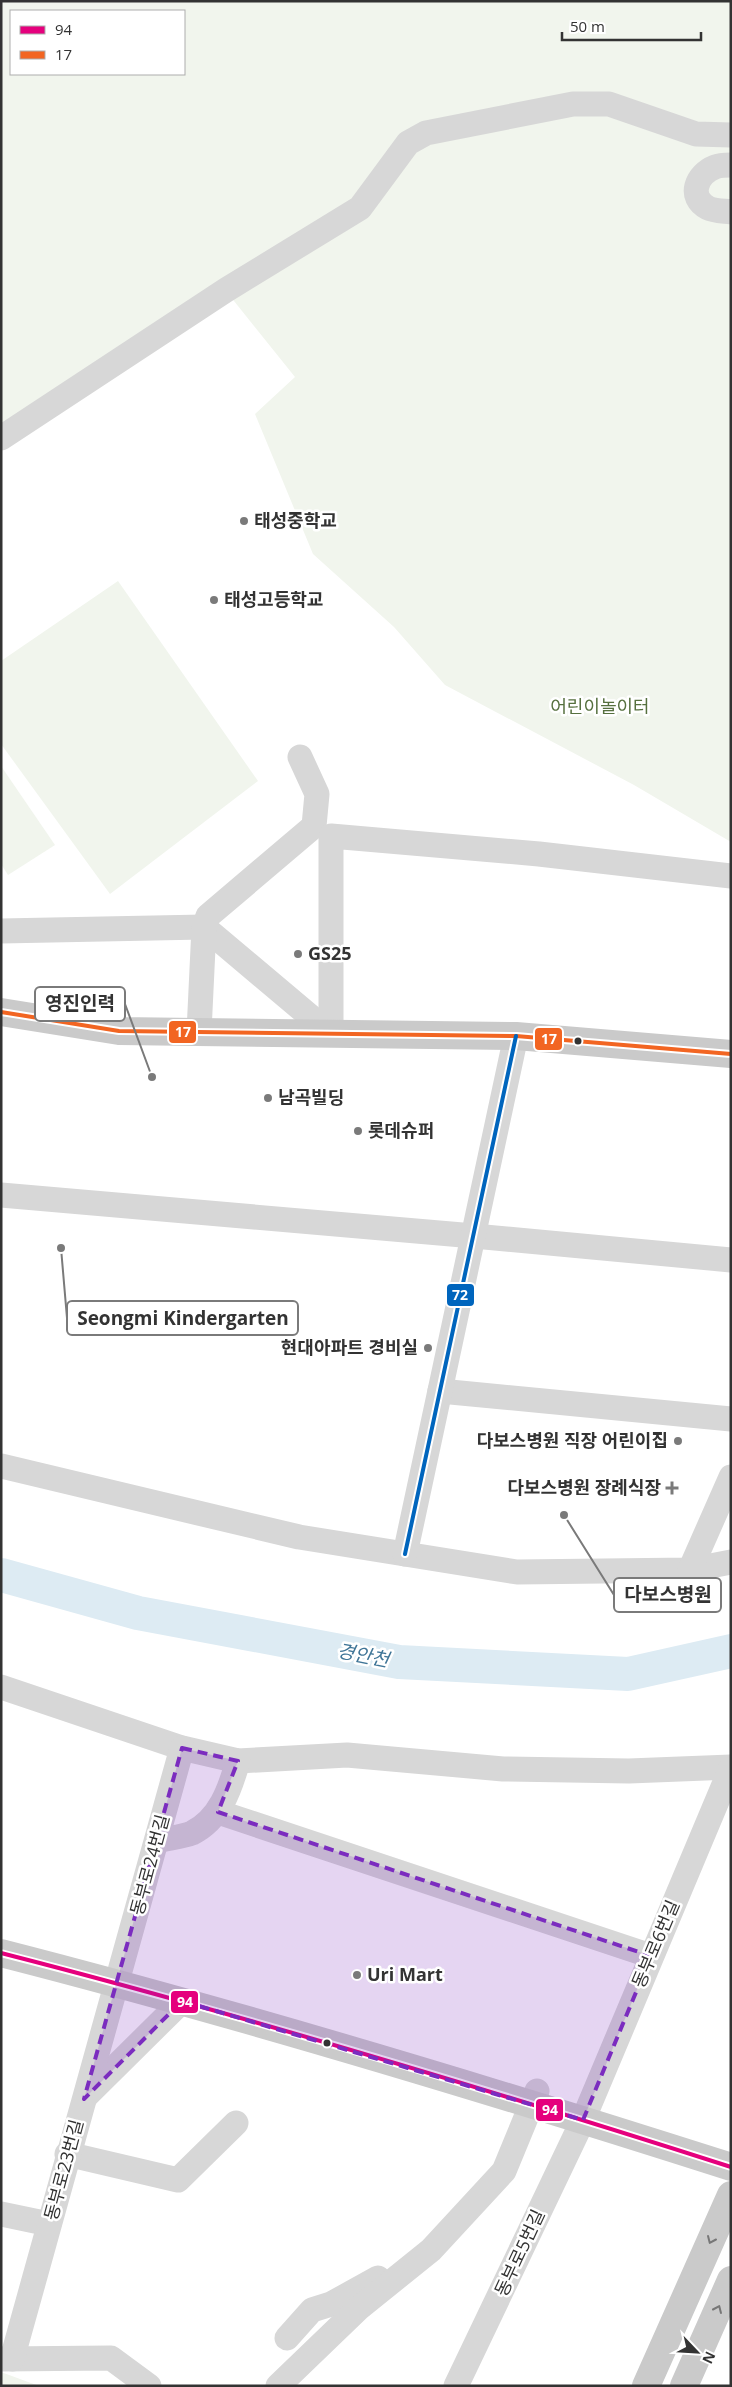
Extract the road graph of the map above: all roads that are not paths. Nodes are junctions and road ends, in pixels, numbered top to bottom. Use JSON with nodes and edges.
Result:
{"nodes":[{"id":1,"x":731,"y":135,"type":"edge"},
{"id":2,"x":731,"y":165,"type":"edge"},
{"id":3,"x":731,"y":212,"type":"edge"},
{"id":4,"x":1,"y":438,"type":"edge"},
{"id":5,"x":300,"y":757,"type":"dead end"},
{"id":6,"x":731,"y":876,"type":"edge"},
{"id":7,"x":204,"y":927,"type":"junction"},
{"id":8,"x":1,"y":931,"type":"edge"},
{"id":9,"x":1,"y":1012,"type":"edge"},
{"id":10,"x":199,"y":1032,"type":"junction"},
{"id":11,"x":331,"y":1034,"type":"junction"},
{"id":12,"x":516,"y":1036,"type":"junction"},
{"id":13,"x":731,"y":1054,"type":"edge"},
{"id":14,"x":1,"y":1195,"type":"edge"},
{"id":15,"x":474,"y":1236,"type":"junction"},
{"id":16,"x":731,"y":1260,"type":"edge"},
{"id":17,"x":440,"y":1391,"type":"junction"},
{"id":18,"x":731,"y":1419,"type":"edge"},
{"id":19,"x":1,"y":1466,"type":"edge"},
{"id":20,"x":731,"y":1477,"type":"edge"},
{"id":21,"x":405,"y":1554,"type":"junction"},
{"id":22,"x":731,"y":1562,"type":"edge"},
{"id":23,"x":690,"y":1570,"type":"junction"},
{"id":24,"x":1,"y":1686,"type":"edge"},
{"id":25,"x":182,"y":1748,"type":"junction"},
{"id":26,"x":238,"y":1762,"type":"junction"},
{"id":27,"x":731,"y":1768,"type":"edge"},
{"id":28,"x":218,"y":1812,"type":"junction"},
{"id":29,"x":157,"y":1841,"type":"junction"},
{"id":30,"x":1,"y":1953,"type":"edge"},
{"id":31,"x":651,"y":1956,"type":"junction"},
{"id":32,"x":117,"y":1982,"type":"junction"},
{"id":33,"x":182,"y":2001,"type":"junction"},
{"id":34,"x":534,"y":2098,"type":"junction"},
{"id":35,"x":84,"y":2099,"type":"junction"},
{"id":36,"x":583,"y":2120,"type":"junction"},
{"id":37,"x":236,"y":2123,"type":"dead end"},
{"id":38,"x":67,"y":2154,"type":"junction"},
{"id":39,"x":731,"y":2167,"type":"edge"},
{"id":40,"x":731,"y":2195,"type":"edge"},
{"id":41,"x":1,"y":2214,"type":"edge"},
{"id":42,"x":49,"y":2224,"type":"junction"},
{"id":43,"x":431,"y":2250,"type":"junction"},
{"id":44,"x":731,"y":2280,"type":"edge"},
{"id":45,"x":287,"y":2338,"type":"dead end"},
{"id":46,"x":7,"y":2359,"type":"edge"},
{"id":47,"x":150,"y":2386,"type":"edge"},
{"id":48,"x":278,"y":2386,"type":"edge"},
{"id":49,"x":456,"y":2386,"type":"edge"},
{"id":50,"x":646,"y":2386,"type":"edge"},
{"id":51,"x":684,"y":2386,"type":"edge"}],
"edges":[{"from":1,"to":4,"type":"street"},
{"from":2,"to":3,"type":"street"},
{"from":5,"to":7,"type":"street"},
{"from":6,"to":11,"type":"street"},
{"from":7,"to":8,"type":"street"},
{"from":7,"to":10,"type":"street"},
{"from":7,"to":11,"type":"street"},
{"from":9,"to":10,"type":"main road"},
{"from":10,"to":11,"type":"main road"},
{"from":11,"to":12,"type":"main road"},
{"from":12,"to":13,"type":"main road"},
{"from":12,"to":15,"type":"street"},
{"from":14,"to":15,"type":"street"},
{"from":15,"to":16,"type":"street"},
{"from":15,"to":17,"type":"street"},
{"from":17,"to":18,"type":"street"},
{"from":17,"to":21,"type":"street"},
{"from":19,"to":21,"type":"street"},
{"from":20,"to":23,"type":"street"},
{"from":21,"to":23,"type":"street"},
{"from":22,"to":23,"type":"street"},
{"from":24,"to":25,"type":"street"},
{"from":25,"to":26,"type":"street"},
{"from":25,"to":29,"type":"street","name":"동부로24번길"},
{"from":26,"to":27,"type":"street"},
{"from":26,"to":28,"type":"street"},
{"from":27,"to":31,"type":"street","name":"동부로6번길"},
{"from":28,"to":29,"type":"street"},
{"from":28,"to":31,"type":"street"},
{"from":29,"to":32,"type":"street","name":"동부로24번길"},
{"from":30,"to":32,"type":"main road"},
{"from":31,"to":36,"type":"street","name":"동부로6번길"},
{"from":32,"to":33,"type":"main road"},
{"from":32,"to":35,"type":"street","name":"동부로23번길"},
{"from":33,"to":34,"type":"main road"},
{"from":33,"to":35,"type":"street"},
{"from":34,"to":36,"type":"main road"},
{"from":34,"to":43,"type":"street"},
{"from":35,"to":38,"type":"street","name":"동부로23번길"},
{"from":36,"to":39,"type":"main road"},
{"from":36,"to":49,"type":"street","name":"동부로5번길"},
{"from":37,"to":38,"type":"street"},
{"from":38,"to":42,"type":"street","name":"동부로23번길"},
{"from":40,"to":50,"type":"main road","one_way":true},
{"from":41,"to":42,"type":"street"},
{"from":42,"to":46,"type":"street","name":"동부로23번길"},
{"from":43,"to":45,"type":"street"},
{"from":43,"to":48,"type":"street"},
{"from":51,"to":44,"type":"main road","one_way":true},
{"from":46,"to":47,"type":"street"}]}
